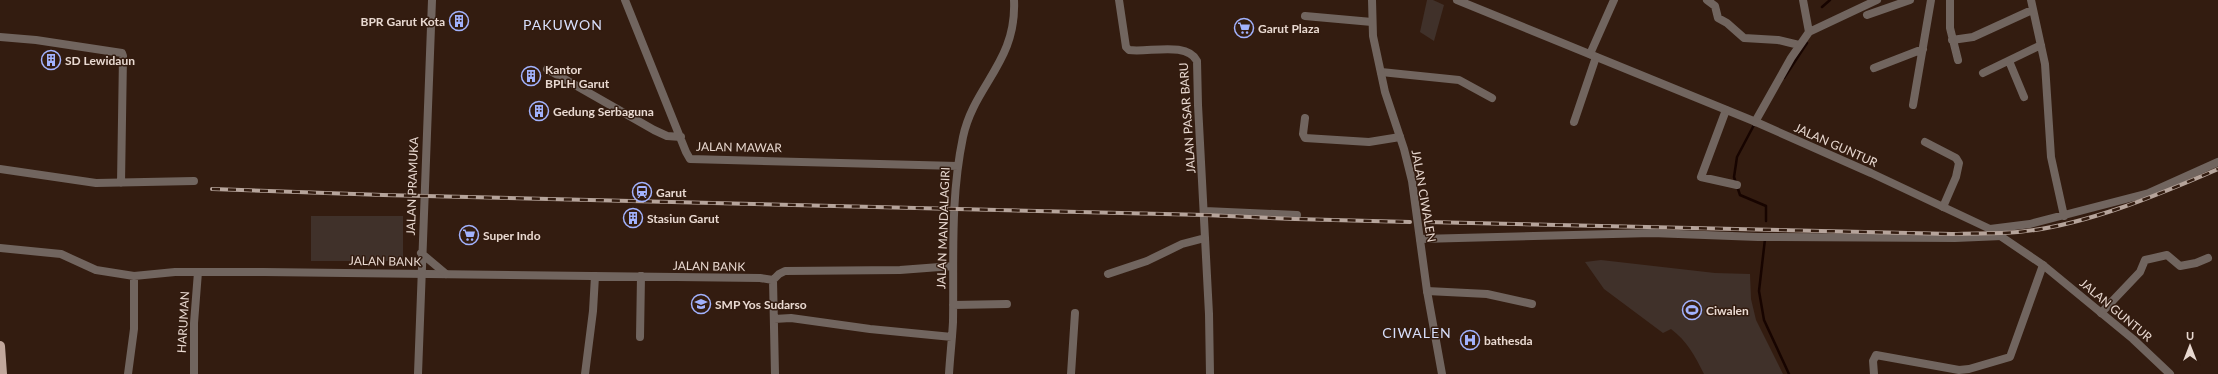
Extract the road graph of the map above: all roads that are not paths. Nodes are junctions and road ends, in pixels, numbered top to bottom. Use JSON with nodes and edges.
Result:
{"nodes":[{"id":1,"x":432,"y":0,"type":"edge"},
{"id":2,"x":634,"y":0,"type":"edge"},
{"id":3,"x":1014,"y":0,"type":"edge"},
{"id":4,"x":1119,"y":0,"type":"edge"},
{"id":5,"x":1372,"y":0,"type":"edge"},
{"id":6,"x":1457,"y":0,"type":"edge"},
{"id":7,"x":1614,"y":0,"type":"edge"},
{"id":8,"x":1707,"y":0,"type":"edge"},
{"id":9,"x":1803,"y":0,"type":"edge"},
{"id":10,"x":1877,"y":0,"type":"edge"},
{"id":11,"x":1910,"y":0,"type":"edge"},
{"id":12,"x":1930,"y":0,"type":"edge"},
{"id":13,"x":1950,"y":0,"type":"edge"},
{"id":14,"x":2031,"y":0,"type":"edge"},
{"id":15,"x":626,"y":3,"type":"edge"},
{"id":16,"x":2032,"y":10,"type":"junction"},
{"id":17,"x":1867,"y":15,"type":"dead end"},
{"id":18,"x":1305,"y":16,"type":"dead end"},
{"id":19,"x":1372,"y":22,"type":"junction"},
{"id":20,"x":1809,"y":32,"type":"junction"},
{"id":21,"x":0,"y":37,"type":"edge"},
{"id":22,"x":1952,"y":40,"type":"junction"},
{"id":23,"x":1799,"y":45,"type":"junction"},
{"id":24,"x":2041,"y":45,"type":"junction"},
{"id":25,"x":1923,"y":48,"type":"junction"},
{"id":26,"x":1593,"y":55,"type":"junction"},
{"id":27,"x":1958,"y":60,"type":"dead end"},
{"id":28,"x":2009,"y":61,"type":"junction"},
{"id":29,"x":1874,"y":68,"type":"dead end"},
{"id":30,"x":547,"y":69,"type":"dead end"},
{"id":31,"x":1381,"y":72,"type":"junction"},
{"id":32,"x":1983,"y":73,"type":"dead end"},
{"id":33,"x":2024,"y":97,"type":"dead end"},
{"id":34,"x":1492,"y":98,"type":"dead end"},
{"id":35,"x":1913,"y":105,"type":"dead end"},
{"id":36,"x":1726,"y":110,"type":"junction"},
{"id":37,"x":1305,"y":118,"type":"dead end"},
{"id":38,"x":1574,"y":122,"type":"dead end"},
{"id":39,"x":1755,"y":122,"type":"junction"},
{"id":40,"x":681,"y":138,"type":"junction"},
{"id":41,"x":1400,"y":138,"type":"junction"},
{"id":42,"x":1925,"y":142,"type":"dead end"},
{"id":43,"x":2218,"y":162,"type":"edge"},
{"id":44,"x":958,"y":166,"type":"junction"},
{"id":45,"x":0,"y":170,"type":"edge"},
{"id":46,"x":194,"y":181,"type":"dead end"},
{"id":47,"x":121,"y":183,"type":"junction"},
{"id":48,"x":1737,"y":185,"type":"dead end"},
{"id":49,"x":1943,"y":207,"type":"junction"},
{"id":50,"x":1204,"y":211,"type":"junction"},
{"id":51,"x":1297,"y":215,"type":"dead end"},
{"id":52,"x":2064,"y":216,"type":"junction"},
{"id":53,"x":1990,"y":229,"type":"junction"},
{"id":54,"x":2002,"y":236,"type":"junction"},
{"id":55,"x":1205,"y":238,"type":"junction"},
{"id":56,"x":1420,"y":239,"type":"junction"},
{"id":57,"x":0,"y":248,"type":"edge"},
{"id":58,"x":421,"y":253,"type":"junction"},
{"id":59,"x":2208,"y":258,"type":"dead end"},
{"id":60,"x":2043,"y":265,"type":"junction"},
{"id":61,"x":953,"y":266,"type":"junction"},
{"id":62,"x":198,"y":272,"type":"junction"},
{"id":63,"x":421,"y":273,"type":"junction"},
{"id":64,"x":446,"y":274,"type":"junction"},
{"id":65,"x":1108,"y":274,"type":"dead end"},
{"id":66,"x":134,"y":276,"type":"junction"},
{"id":67,"x":595,"y":276,"type":"junction"},
{"id":68,"x":641,"y":276,"type":"junction"},
{"id":69,"x":773,"y":280,"type":"junction"},
{"id":70,"x":1427,"y":291,"type":"junction"},
{"id":71,"x":1007,"y":304,"type":"dead end"},
{"id":72,"x":1532,"y":304,"type":"dead end"},
{"id":73,"x":953,"y":305,"type":"junction"},
{"id":74,"x":1075,"y":313,"type":"dead end"},
{"id":75,"x":2102,"y":313,"type":"junction"},
{"id":76,"x":774,"y":319,"type":"junction"},
{"id":77,"x":640,"y":337,"type":"dead end"},
{"id":78,"x":952,"y":337,"type":"junction"},
{"id":79,"x":0,"y":346,"type":"edge"},
{"id":80,"x":2,"y":374,"type":"edge"},
{"id":81,"x":128,"y":374,"type":"edge"},
{"id":82,"x":194,"y":374,"type":"edge"},
{"id":83,"x":418,"y":374,"type":"edge"},
{"id":84,"x":585,"y":374,"type":"edge"},
{"id":85,"x":775,"y":374,"type":"edge"},
{"id":86,"x":949,"y":374,"type":"edge"},
{"id":87,"x":1071,"y":374,"type":"edge"},
{"id":88,"x":1210,"y":374,"type":"edge"},
{"id":89,"x":1442,"y":374,"type":"edge"},
{"id":90,"x":1874,"y":374,"type":"edge"},
{"id":91,"x":2170,"y":374,"type":"edge"}],
"edges":[{"from":1,"to":58,"type":"street","name":"JALAN PRAMUKA"},
{"from":2,"to":15,"type":"street"},
{"from":3,"to":44,"type":"street","name":"JALAN MANDALAGIRI"},
{"from":4,"to":50,"type":"street","name":"JALAN PASAR BARU"},
{"from":5,"to":19,"type":"street","name":"JALAN CIWALEN"},
{"from":6,"to":26,"type":"street","name":"JALAN GUNTUR"},
{"from":7,"to":26,"type":"street"},
{"from":8,"to":23,"type":"street"},
{"from":9,"to":20,"type":"street"},
{"from":10,"to":20,"type":"street"},
{"from":11,"to":17,"type":"street"},
{"from":12,"to":25,"type":"street"},
{"from":13,"to":22,"type":"street"},
{"from":14,"to":16,"type":"street"},
{"from":15,"to":40,"type":"street","name":"JALAN MAWAR"},
{"from":16,"to":22,"type":"street"},
{"from":16,"to":24,"type":"street"},
{"from":18,"to":19,"type":"street"},
{"from":19,"to":31,"type":"street","name":"JALAN CIWALEN"},
{"from":20,"to":23,"type":"street"},
{"from":21,"to":47,"type":"street"},
{"from":22,"to":27,"type":"street"},
{"from":23,"to":39,"type":"street"},
{"from":24,"to":28,"type":"street"},
{"from":24,"to":52,"type":"street"},
{"from":25,"to":29,"type":"street"},
{"from":25,"to":35,"type":"street"},
{"from":26,"to":36,"type":"street","name":"JALAN GUNTUR"},
{"from":26,"to":38,"type":"street"},
{"from":28,"to":32,"type":"street"},
{"from":28,"to":33,"type":"street"},
{"from":30,"to":40,"type":"street"},
{"from":31,"to":34,"type":"street"},
{"from":31,"to":41,"type":"street","name":"JALAN CIWALEN"},
{"from":36,"to":39,"type":"street","name":"JALAN GUNTUR"},
{"from":36,"to":48,"type":"street"},
{"from":37,"to":41,"type":"street"},
{"from":39,"to":49,"type":"street","name":"JALAN GUNTUR"},
{"from":40,"to":44,"type":"street","name":"JALAN MAWAR"},
{"from":41,"to":56,"type":"street","name":"JALAN CIWALEN"},
{"from":42,"to":49,"type":"street"},
{"from":43,"to":52,"type":"street"},
{"from":44,"to":61,"type":"street","name":"JALAN MANDALAGIRI"},
{"from":45,"to":47,"type":"street"},
{"from":46,"to":47,"type":"street"},
{"from":49,"to":53,"type":"street","name":"JALAN GUNTUR"},
{"from":50,"to":51,"type":"street"},
{"from":50,"to":55,"type":"street"},
{"from":52,"to":53,"type":"street"},
{"from":53,"to":54,"type":"street","name":"JALAN GUNTUR"},
{"from":54,"to":56,"type":"street"},
{"from":54,"to":60,"type":"street","name":"JALAN GUNTUR"},
{"from":55,"to":65,"type":"street"},
{"from":55,"to":88,"type":"street"},
{"from":56,"to":70,"type":"street","name":"JALAN CIWALEN"},
{"from":57,"to":66,"type":"street","name":"JALAN BANK"},
{"from":58,"to":63,"type":"street","name":"JALAN PRAMUKA"},
{"from":58,"to":64,"type":"street"},
{"from":59,"to":75,"type":"street"},
{"from":60,"to":75,"type":"street","name":"JALAN GUNTUR"},
{"from":60,"to":90,"type":"street"},
{"from":61,"to":69,"type":"street"},
{"from":61,"to":73,"type":"street","name":"JALAN MANDALAGIRI"},
{"from":62,"to":63,"type":"street","name":"JALAN BANK"},
{"from":62,"to":66,"type":"street","name":"JALAN BANK"},
{"from":62,"to":82,"type":"street","name":"HARUMAN"},
{"from":63,"to":64,"type":"street","name":"JALAN BANK"},
{"from":63,"to":83,"type":"street","name":"JALAN PRAMUKA"},
{"from":64,"to":67,"type":"street","name":"JALAN BANK"},
{"from":66,"to":81,"type":"street"},
{"from":67,"to":68,"type":"street","name":"JALAN BANK"},
{"from":67,"to":84,"type":"street"},
{"from":68,"to":69,"type":"street","name":"JALAN BANK"},
{"from":68,"to":77,"type":"street"},
{"from":69,"to":76,"type":"street"},
{"from":70,"to":72,"type":"street"},
{"from":70,"to":89,"type":"street","name":"JALAN CIWALEN"},
{"from":71,"to":73,"type":"street"},
{"from":73,"to":78,"type":"street","name":"JALAN MANDALAGIRI"},
{"from":74,"to":87,"type":"street"},
{"from":75,"to":91,"type":"street","name":"JALAN GUNTUR"},
{"from":76,"to":78,"type":"street"},
{"from":76,"to":85,"type":"street"},
{"from":78,"to":86,"type":"street","name":"JALAN MANDALAGIRI"},
{"from":79,"to":80,"type":"main road"}]}
